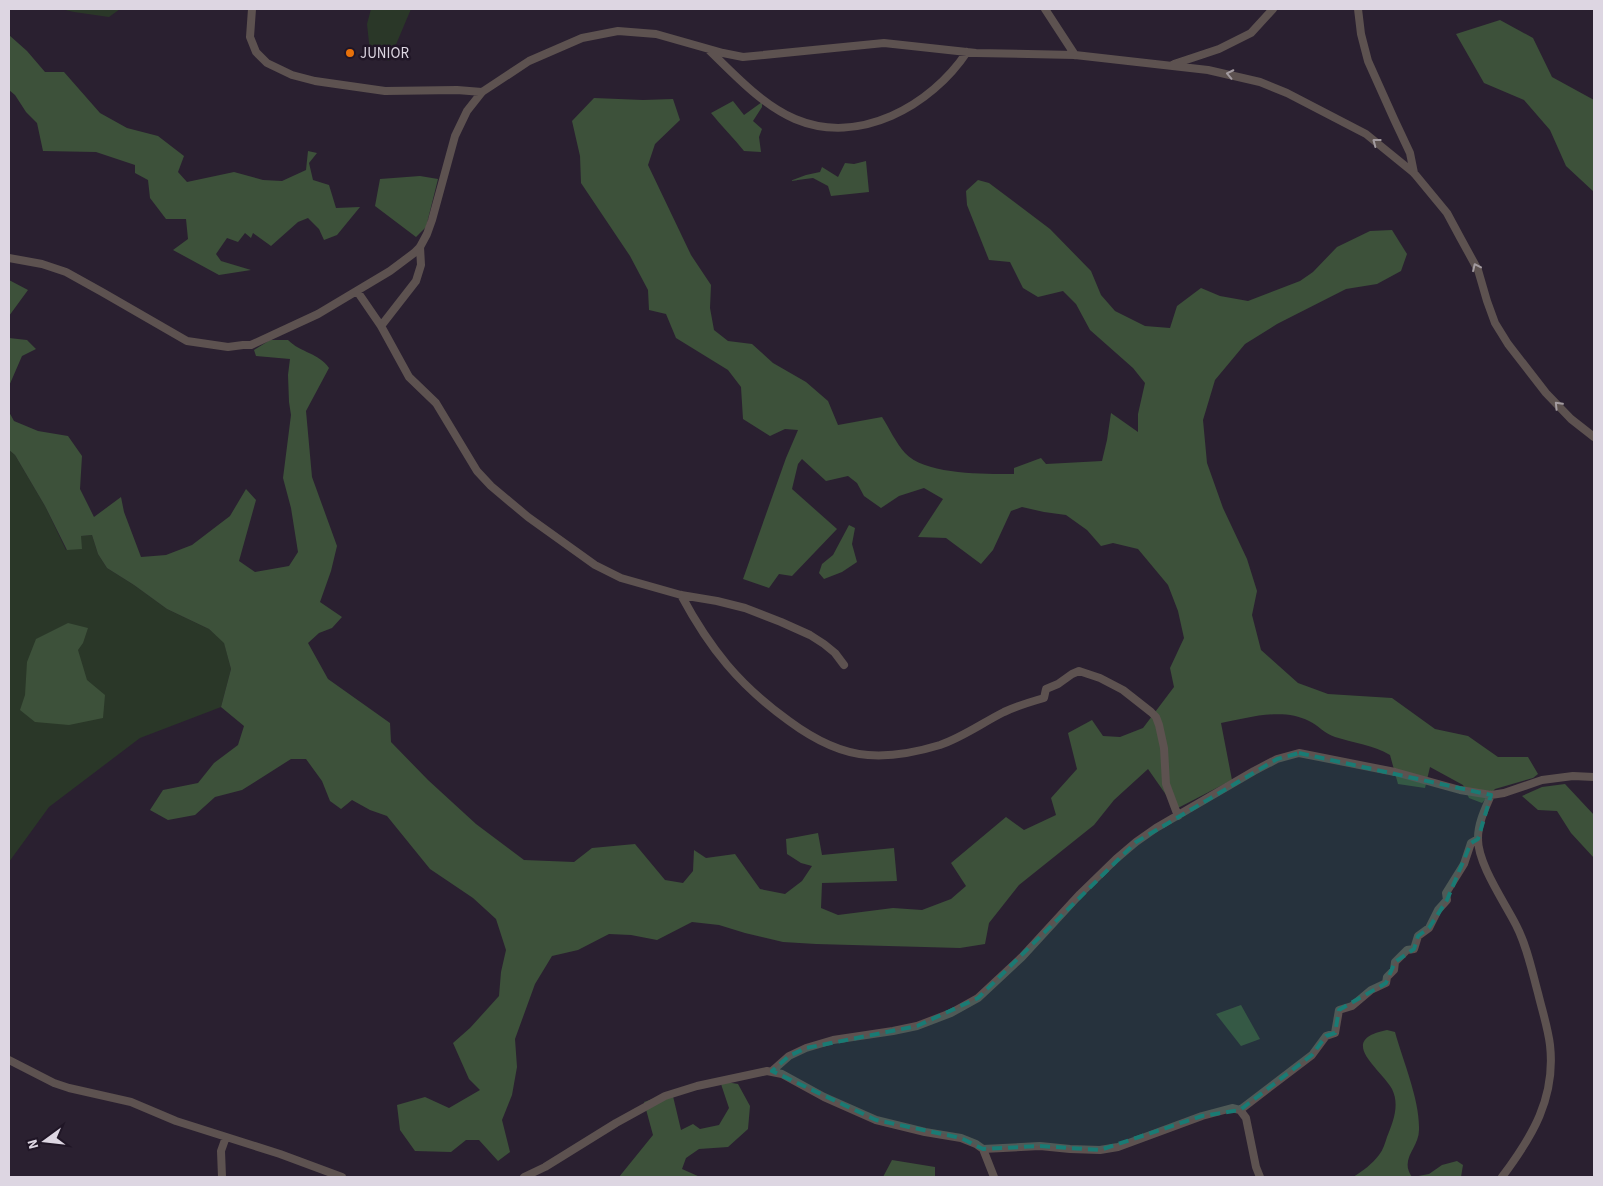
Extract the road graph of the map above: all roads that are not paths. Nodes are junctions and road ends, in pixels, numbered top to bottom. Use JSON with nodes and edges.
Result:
{"nodes":[{"id":1,"x":252,"y":9,"type":"edge"},
{"id":2,"x":1045,"y":9,"type":"edge"},
{"id":3,"x":1273,"y":9,"type":"edge"},
{"id":4,"x":1358,"y":9,"type":"edge"},
{"id":5,"x":708,"y":49,"type":"junction"},
{"id":6,"x":967,"y":52,"type":"junction"},
{"id":7,"x":1075,"y":55,"type":"junction"},
{"id":8,"x":1172,"y":65,"type":"junction"},
{"id":9,"x":482,"y":92,"type":"junction"},
{"id":10,"x":1414,"y":173,"type":"junction"},
{"id":11,"x":420,"y":246,"type":"junction"},
{"id":12,"x":9,"y":258,"type":"edge"},
{"id":13,"x":357,"y":291,"type":"junction"},
{"id":14,"x":381,"y":326,"type":"junction"},
{"id":15,"x":1594,"y":437,"type":"edge"},
{"id":16,"x":681,"y":595,"type":"junction"},
{"id":17,"x":844,"y":665,"type":"dead end"},
{"id":18,"x":1594,"y":777,"type":"edge"},
{"id":19,"x":1491,"y":795,"type":"junction"},
{"id":20,"x":1178,"y":816,"type":"junction"},
{"id":21,"x":1478,"y":839,"type":"junction"},
{"id":22,"x":9,"y":1060,"type":"edge"},
{"id":23,"x":772,"y":1072,"type":"junction"},
{"id":24,"x":1240,"y":1110,"type":"junction"},
{"id":25,"x":226,"y":1137,"type":"junction"},
{"id":26,"x":983,"y":1149,"type":"junction"},
{"id":27,"x":222,"y":1177,"type":"edge"},
{"id":28,"x":342,"y":1177,"type":"edge"},
{"id":29,"x":524,"y":1177,"type":"edge"},
{"id":30,"x":994,"y":1177,"type":"edge"},
{"id":31,"x":1260,"y":1177,"type":"edge"},
{"id":32,"x":1502,"y":1177,"type":"edge"}],
"edges":[{"from":1,"to":9,"type":"street"},
{"from":2,"to":7,"type":"street"},
{"from":3,"to":8,"type":"street"},
{"from":4,"to":10,"type":"street"},
{"from":5,"to":6,"type":"street"},
{"from":5,"to":6,"type":"street"},
{"from":5,"to":9,"type":"street"},
{"from":6,"to":7,"type":"street"},
{"from":7,"to":8,"type":"street"},
{"from":10,"to":8,"type":"street","one_way":true},
{"from":9,"to":11,"type":"street"},
{"from":15,"to":10,"type":"street","one_way":true},
{"from":11,"to":13,"type":"street"},
{"from":11,"to":14,"type":"street"},
{"from":12,"to":13,"type":"street"},
{"from":13,"to":14,"type":"street"},
{"from":14,"to":16,"type":"street"},
{"from":16,"to":17,"type":"street"},
{"from":16,"to":20,"type":"street"},
{"from":18,"to":19,"type":"street"},
{"from":19,"to":20,"type":"street"},
{"from":19,"to":21,"type":"street"},
{"from":20,"to":23,"type":"street"},
{"from":21,"to":24,"type":"street"},
{"from":21,"to":32,"type":"street"},
{"from":22,"to":25,"type":"street"},
{"from":23,"to":26,"type":"street"},
{"from":23,"to":29,"type":"street"},
{"from":24,"to":26,"type":"street"},
{"from":24,"to":31,"type":"street"},
{"from":25,"to":27,"type":"street"},
{"from":25,"to":28,"type":"street"},
{"from":26,"to":30,"type":"street"}]}
